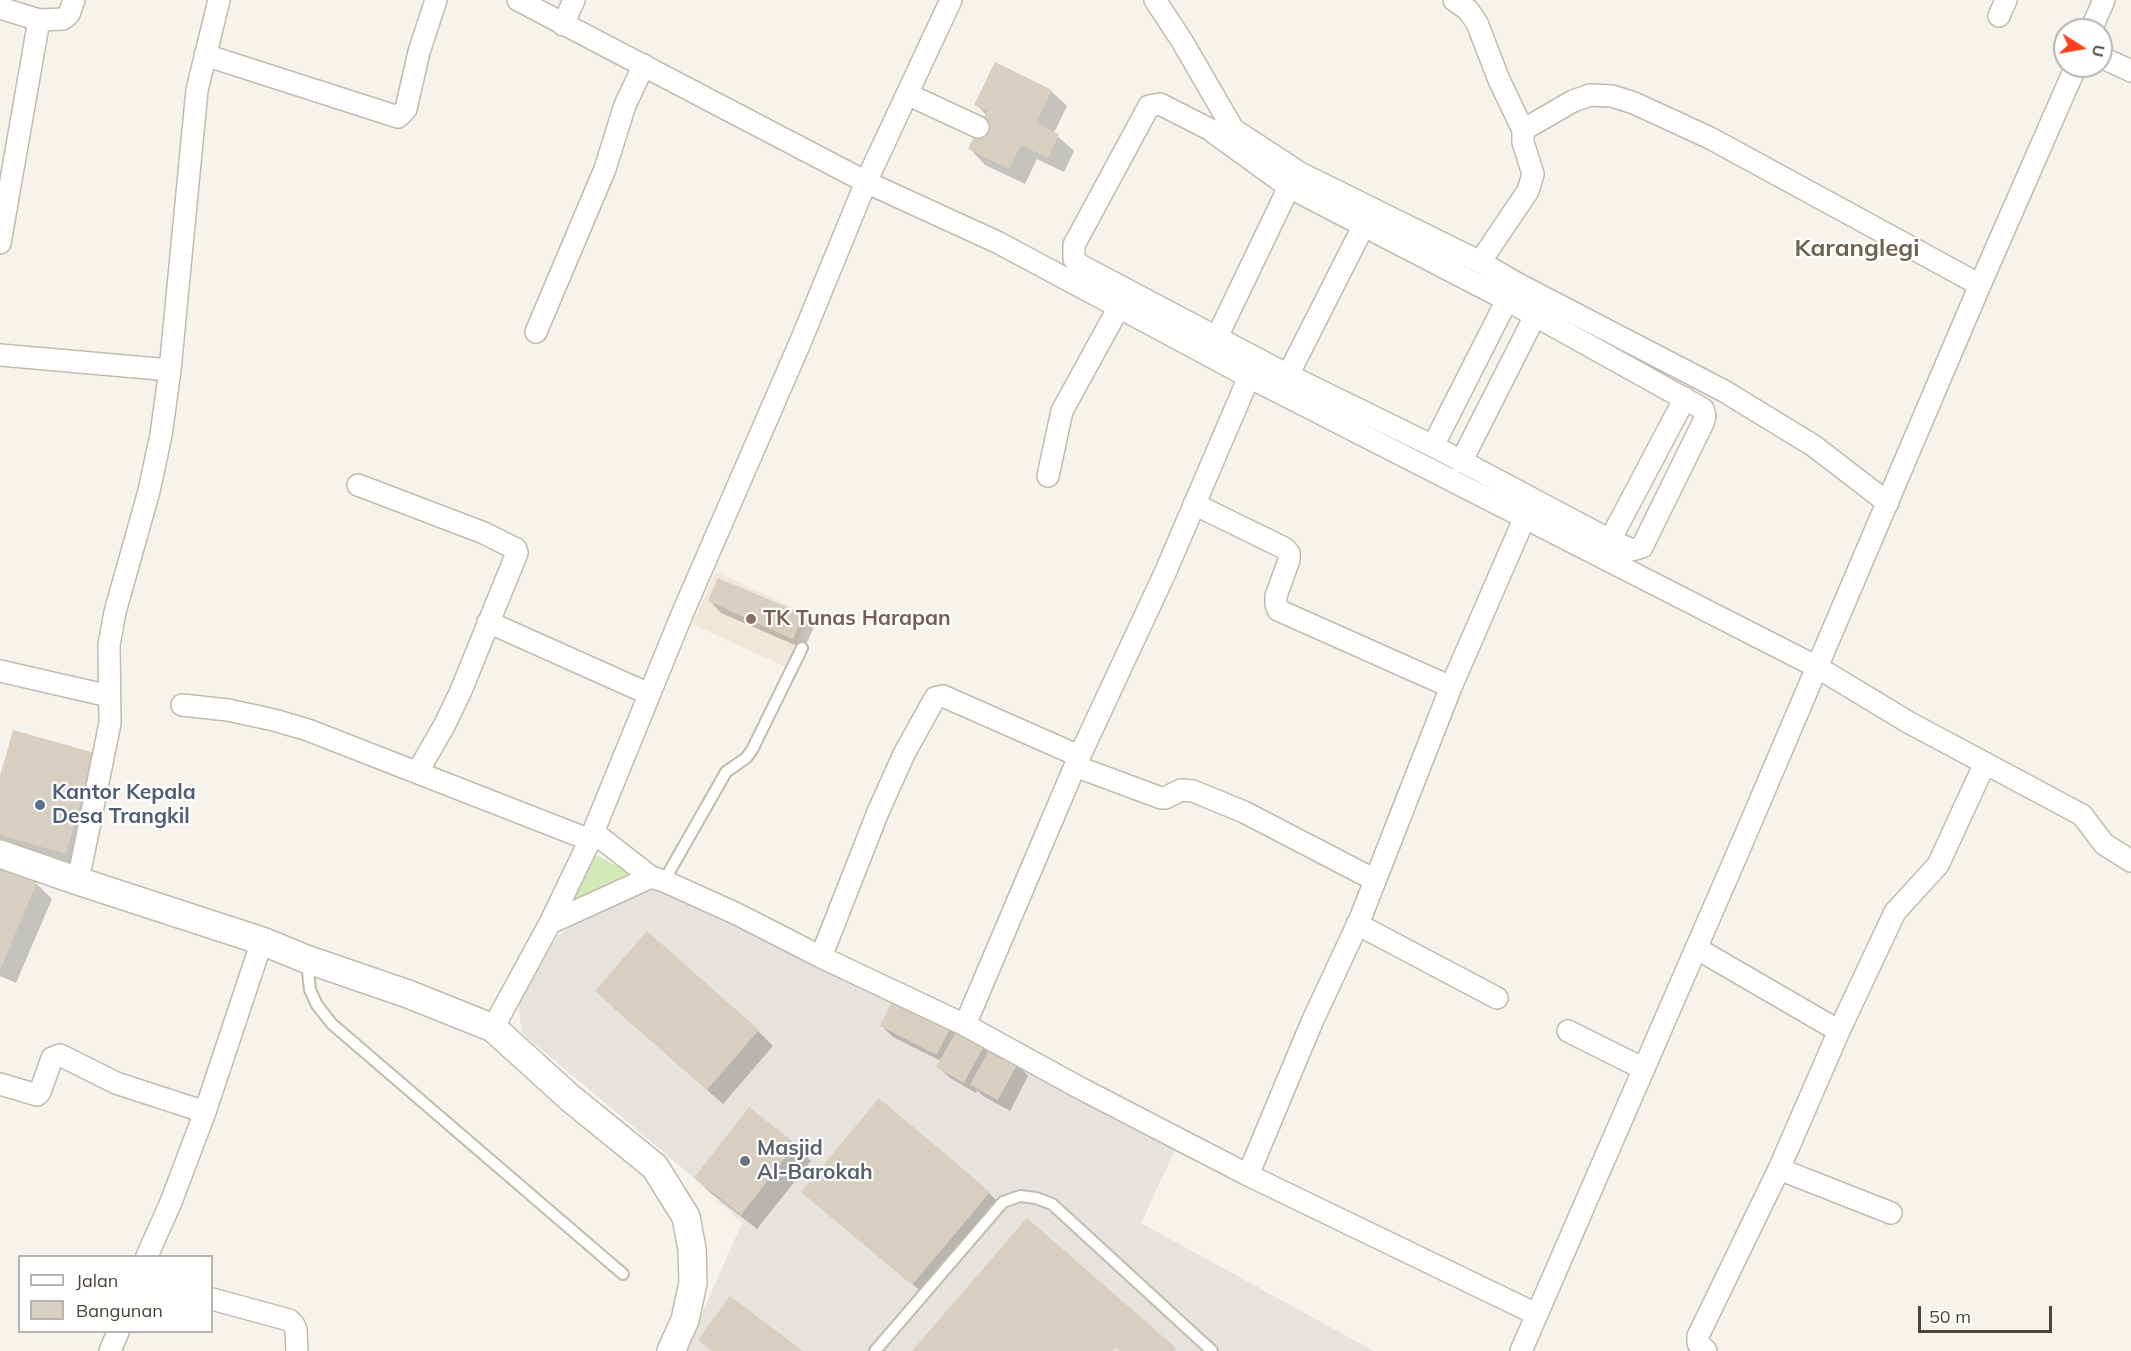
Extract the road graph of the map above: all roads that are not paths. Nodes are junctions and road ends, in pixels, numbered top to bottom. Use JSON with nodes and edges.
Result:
{"nodes":[{"id":1,"x":74,"y":0,"type":"edge"},
{"id":2,"x":219,"y":0,"type":"edge"},
{"id":3,"x":436,"y":0,"type":"edge"},
{"id":4,"x":518,"y":0,"type":"edge"},
{"id":5,"x":574,"y":0,"type":"edge"},
{"id":6,"x":951,"y":0,"type":"edge"},
{"id":7,"x":1155,"y":0,"type":"edge"},
{"id":8,"x":1454,"y":0,"type":"edge"},
{"id":9,"x":2104,"y":0,"type":"edge"},
{"id":10,"x":0,"y":8,"type":"edge"},
{"id":11,"x":2096,"y":18,"type":"edge"},
{"id":12,"x":39,"y":20,"type":"junction"},
{"id":13,"x":562,"y":25,"type":"junction"},
{"id":14,"x":205,"y":55,"type":"junction"},
{"id":15,"x":2113,"y":63,"type":"edge"},
{"id":16,"x":644,"y":65,"type":"junction"},
{"id":17,"x":2131,"y":71,"type":"edge"},
{"id":18,"x":2071,"y":78,"type":"edge"},
{"id":19,"x":907,"y":94,"type":"junction"},
{"id":20,"x":978,"y":127,"type":"dead end"},
{"id":21,"x":1223,"y":130,"type":"junction"},
{"id":22,"x":1523,"y":130,"type":"junction"},
{"id":23,"x":866,"y":182,"type":"junction"},
{"id":24,"x":1289,"y":187,"type":"junction"},
{"id":25,"x":1362,"y":227,"type":"junction"},
{"id":26,"x":0,"y":243,"type":"edge"},
{"id":27,"x":1480,"y":262,"type":"junction"},
{"id":28,"x":1980,"y":285,"type":"junction"},
{"id":29,"x":1507,"y":300,"type":"junction"},
{"id":30,"x":1119,"y":307,"type":"junction"},
{"id":31,"x":1534,"y":316,"type":"junction"},
{"id":32,"x":536,"y":332,"type":"dead end"},
{"id":33,"x":1217,"y":337,"type":"junction"},
{"id":34,"x":0,"y":355,"type":"edge"},
{"id":35,"x":170,"y":370,"type":"junction"},
{"id":36,"x":1288,"y":375,"type":"junction"},
{"id":37,"x":1249,"y":376,"type":"junction"},
{"id":38,"x":1685,"y":398,"type":"junction"},
{"id":39,"x":1433,"y":446,"type":"junction"},
{"id":40,"x":1461,"y":462,"type":"junction"},
{"id":41,"x":1048,"y":476,"type":"dead end"},
{"id":42,"x":358,"y":485,"type":"dead end"},
{"id":43,"x":1888,"y":503,"type":"junction"},
{"id":44,"x":1194,"y":504,"type":"junction"},
{"id":45,"x":1525,"y":517,"type":"junction"},
{"id":46,"x":1610,"y":540,"type":"junction"},
{"id":47,"x":488,"y":622,"type":"junction"},
{"id":48,"x":802,"y":648,"type":"dead end"},
{"id":49,"x":1817,"y":667,"type":"junction"},
{"id":50,"x":0,"y":671,"type":"edge"},
{"id":51,"x":1451,"y":687,"type":"junction"},
{"id":52,"x":649,"y":694,"type":"junction"},
{"id":53,"x":110,"y":696,"type":"junction"},
{"id":54,"x":182,"y":705,"type":"dead end"},
{"id":55,"x":1077,"y":761,"type":"junction"},
{"id":56,"x":1985,"y":763,"type":"junction"},
{"id":57,"x":418,"y":771,"type":"junction"},
{"id":58,"x":592,"y":836,"type":"junction"},
{"id":59,"x":0,"y":854,"type":"edge"},
{"id":60,"x":2130,"y":855,"type":"edge"},
{"id":61,"x":658,"y":879,"type":"junction"},
{"id":62,"x":1374,"y":880,"type":"junction"},
{"id":63,"x":78,"y":881,"type":"junction"},
{"id":64,"x":550,"y":923,"type":"junction"},
{"id":65,"x":1357,"y":924,"type":"junction"},
{"id":66,"x":262,"y":941,"type":"junction"},
{"id":67,"x":1696,"y":948,"type":"junction"},
{"id":68,"x":821,"y":957,"type":"junction"},
{"id":69,"x":306,"y":959,"type":"junction"},
{"id":70,"x":1497,"y":998,"type":"dead end"},
{"id":71,"x":965,"y":1025,"type":"junction"},
{"id":72,"x":493,"y":1028,"type":"junction"},
{"id":73,"x":1568,"y":1031,"type":"dead end"},
{"id":74,"x":1839,"y":1031,"type":"junction"},
{"id":75,"x":1644,"y":1069,"type":"junction"},
{"id":76,"x":0,"y":1084,"type":"edge"},
{"id":77,"x":204,"y":1112,"type":"junction"},
{"id":78,"x":1779,"y":1169,"type":"junction"},
{"id":79,"x":1248,"y":1175,"type":"junction"},
{"id":80,"x":1891,"y":1212,"type":"dead end"},
{"id":81,"x":148,"y":1255,"type":"edge"},
{"id":82,"x":623,"y":1274,"type":"dead end"},
{"id":83,"x":213,"y":1299,"type":"edge"},
{"id":84,"x":1536,"y":1314,"type":"junction"},
{"id":85,"x":118,"y":1333,"type":"edge"},
{"id":86,"x":673,"y":1350,"type":"edge"},
{"id":87,"x":110,"y":1351,"type":"edge"},
{"id":88,"x":297,"y":1351,"type":"edge"},
{"id":89,"x":875,"y":1351,"type":"edge"},
{"id":90,"x":1212,"y":1351,"type":"edge"},
{"id":91,"x":1521,"y":1351,"type":"edge"},
{"id":92,"x":1706,"y":1351,"type":"edge"}],
"edges":[{"from":1,"to":12,"type":"street"},
{"from":2,"to":14,"type":"street"},
{"from":3,"to":14,"type":"street"},
{"from":4,"to":13,"type":"street"},
{"from":5,"to":13,"type":"street"},
{"from":6,"to":19,"type":"street"},
{"from":7,"to":21,"type":"street"},
{"from":8,"to":22,"type":"street"},
{"from":9,"to":11,"type":"street"},
{"from":10,"to":12,"type":"street"},
{"from":12,"to":26,"type":"street"},
{"from":13,"to":16,"type":"street"},
{"from":14,"to":35,"type":"street"},
{"from":15,"to":17,"type":"street"},
{"from":16,"to":23,"type":"street"},
{"from":16,"to":32,"type":"street"},
{"from":18,"to":28,"type":"street"},
{"from":19,"to":20,"type":"street"},
{"from":19,"to":23,"type":"street"},
{"from":21,"to":24,"type":"street"},
{"from":21,"to":27,"type":"street"},
{"from":21,"to":33,"type":"street"},
{"from":22,"to":27,"type":"street"},
{"from":22,"to":28,"type":"street"},
{"from":23,"to":30,"type":"street"},
{"from":23,"to":52,"type":"street"},
{"from":24,"to":25,"type":"street"},
{"from":24,"to":33,"type":"street"},
{"from":25,"to":29,"type":"street"},
{"from":25,"to":36,"type":"street"},
{"from":27,"to":43,"type":"street"},
{"from":28,"to":43,"type":"street"},
{"from":29,"to":31,"type":"street"},
{"from":29,"to":39,"type":"street"},
{"from":30,"to":37,"type":"street"},
{"from":30,"to":41,"type":"street"},
{"from":31,"to":38,"type":"street"},
{"from":31,"to":40,"type":"street"},
{"from":33,"to":36,"type":"street"},
{"from":34,"to":35,"type":"street"},
{"from":35,"to":53,"type":"street"},
{"from":36,"to":39,"type":"street"},
{"from":37,"to":44,"type":"street"},
{"from":37,"to":45,"type":"street"},
{"from":38,"to":46,"type":"street"},
{"from":38,"to":46,"type":"street"},
{"from":39,"to":40,"type":"street"},
{"from":40,"to":46,"type":"street"},
{"from":42,"to":47,"type":"street"},
{"from":43,"to":49,"type":"street"},
{"from":44,"to":51,"type":"street"},
{"from":44,"to":55,"type":"street"},
{"from":45,"to":49,"type":"street"},
{"from":45,"to":51,"type":"street"},
{"from":47,"to":52,"type":"street"},
{"from":47,"to":57,"type":"street"},
{"from":48,"to":61,"type":"lane"},
{"from":49,"to":56,"type":"street"},
{"from":49,"to":67,"type":"street"},
{"from":50,"to":53,"type":"street"},
{"from":51,"to":62,"type":"street"},
{"from":52,"to":58,"type":"street"},
{"from":53,"to":63,"type":"street"},
{"from":54,"to":57,"type":"street"},
{"from":55,"to":62,"type":"street"},
{"from":55,"to":68,"type":"street"},
{"from":55,"to":71,"type":"street"},
{"from":56,"to":60,"type":"street"},
{"from":56,"to":74,"type":"street"},
{"from":57,"to":58,"type":"street"},
{"from":58,"to":61,"type":"street"},
{"from":58,"to":64,"type":"street"},
{"from":59,"to":63,"type":"street"},
{"from":61,"to":64,"type":"street"},
{"from":61,"to":68,"type":"street"},
{"from":62,"to":65,"type":"street"},
{"from":63,"to":66,"type":"street"},
{"from":64,"to":72,"type":"street"},
{"from":65,"to":70,"type":"street"},
{"from":65,"to":79,"type":"street"},
{"from":66,"to":69,"type":"street"},
{"from":66,"to":77,"type":"street"},
{"from":67,"to":74,"type":"street"},
{"from":67,"to":75,"type":"street"},
{"from":68,"to":71,"type":"street"},
{"from":69,"to":72,"type":"street"},
{"from":69,"to":82,"type":"lane"},
{"from":71,"to":79,"type":"street"},
{"from":72,"to":86,"type":"street"},
{"from":73,"to":75,"type":"street"},
{"from":74,"to":78,"type":"street"},
{"from":75,"to":84,"type":"street"},
{"from":76,"to":77,"type":"street"},
{"from":77,"to":81,"type":"street"},
{"from":78,"to":80,"type":"street"},
{"from":78,"to":92,"type":"street"},
{"from":79,"to":84,"type":"street"},
{"from":83,"to":88,"type":"street"},
{"from":84,"to":91,"type":"street"},
{"from":85,"to":87,"type":"street"},
{"from":89,"to":90,"type":"lane"}]}
